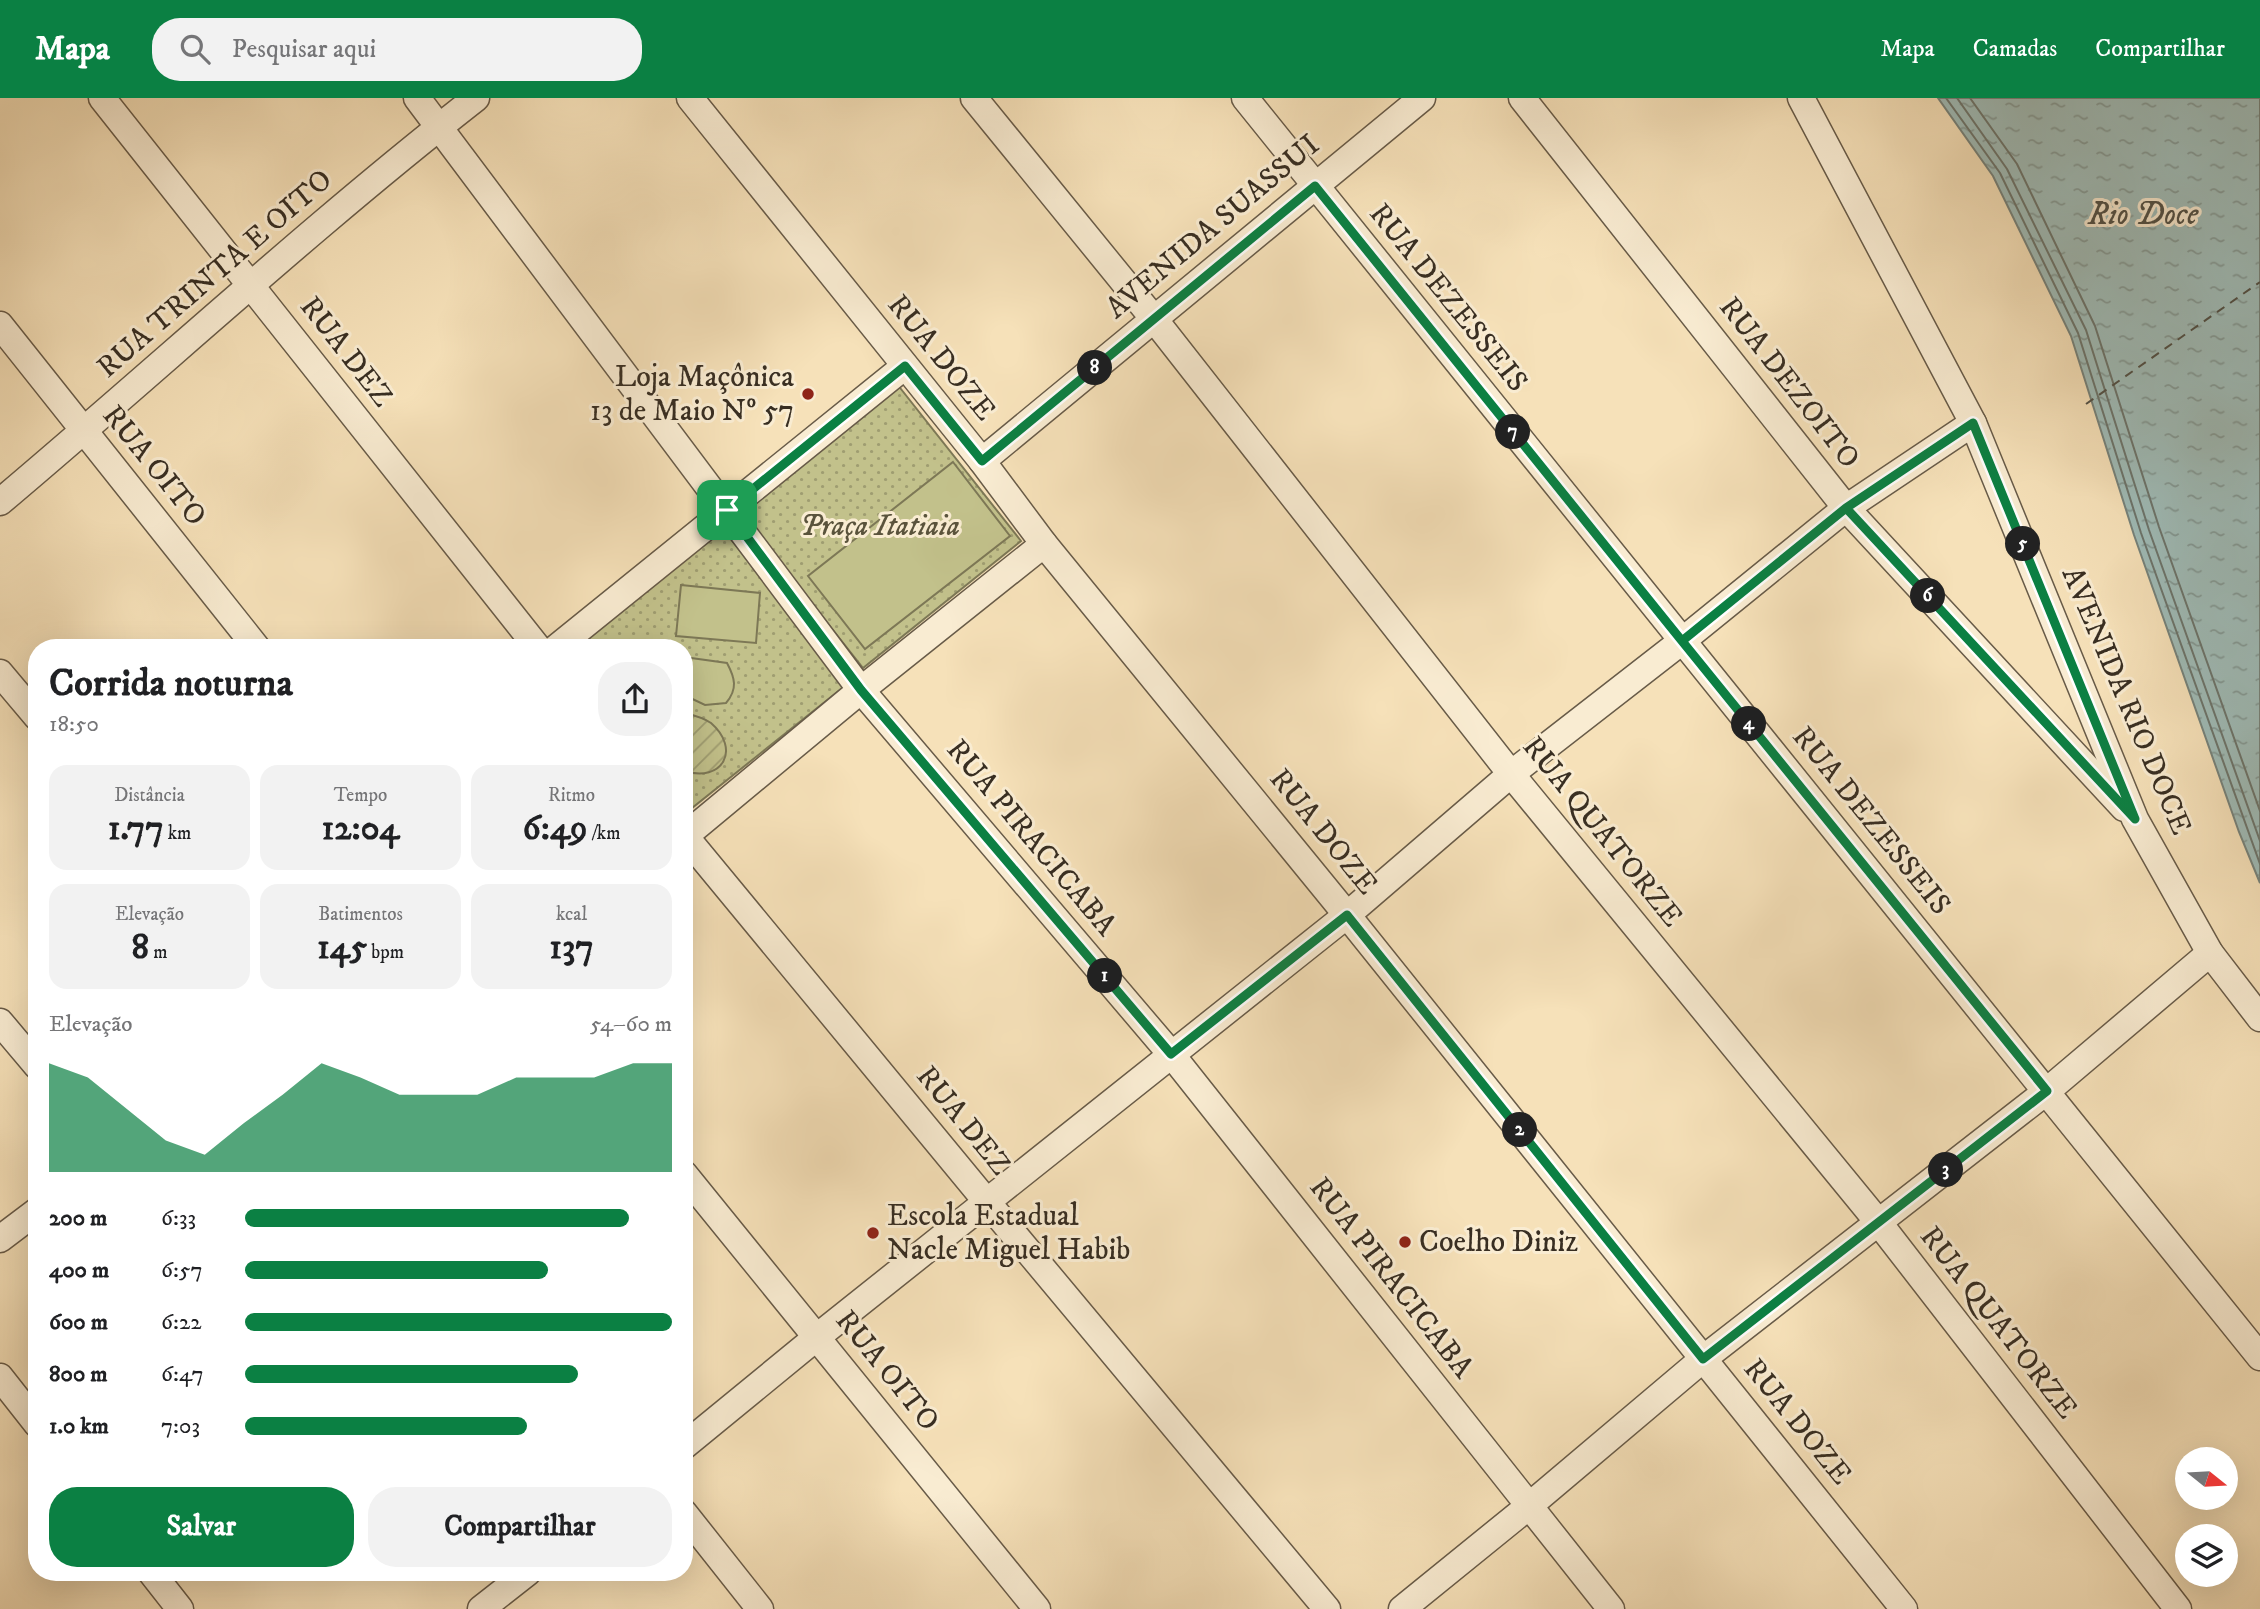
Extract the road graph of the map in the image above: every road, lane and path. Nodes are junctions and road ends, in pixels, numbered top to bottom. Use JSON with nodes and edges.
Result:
{"nodes":[{"id":1,"x":102,"y":98,"type":"edge"},
{"id":2,"x":417,"y":98,"type":"edge"},
{"id":3,"x":475,"y":98,"type":"edge"},
{"id":4,"x":690,"y":98,"type":"edge"},
{"id":5,"x":974,"y":98,"type":"edge"},
{"id":6,"x":1245,"y":98,"type":"edge"},
{"id":7,"x":1422,"y":98,"type":"edge"},
{"id":8,"x":1522,"y":98,"type":"edge"},
{"id":9,"x":1801,"y":98,"type":"edge"},
{"id":10,"x":440,"y":126,"type":"junction"},
{"id":11,"x":1315,"y":186,"type":"junction"},
{"id":12,"x":249,"y":284,"type":"junction"},
{"id":13,"x":1154,"y":319,"type":"junction"},
{"id":14,"x":0,"y":326,"type":"edge"},
{"id":15,"x":905,"y":366,"type":"junction"},
{"id":16,"x":1973,"y":423,"type":"junction"},
{"id":17,"x":83,"y":432,"type":"junction"},
{"id":18,"x":982,"y":461,"type":"junction"},
{"id":19,"x":0,"y":502,"type":"edge"},
{"id":20,"x":1846,"y":508,"type":"junction"},
{"id":21,"x":727,"y":510,"type":"junction"},
{"id":22,"x":1044,"y":544,"type":"junction"},
{"id":23,"x":250,"y":639,"type":"edge"},
{"id":24,"x":531,"y":639,"type":"edge"},
{"id":25,"x":567,"y":639,"type":"edge"},
{"id":26,"x":1682,"y":641,"type":"junction"},
{"id":27,"x":0,"y":673,"type":"edge"},
{"id":28,"x":861,"y":690,"type":"junction"},
{"id":29,"x":28,"y":706,"type":"edge"},
{"id":30,"x":1511,"y":774,"type":"junction"},
{"id":31,"x":2135,"y":819,"type":"junction"},
{"id":32,"x":693,"y":829,"type":"edge"},
{"id":33,"x":693,"y":846,"type":"edge"},
{"id":34,"x":1347,"y":915,"type":"junction"},
{"id":35,"x":2210,"y":953,"type":"junction"},
{"id":36,"x":2260,"y":1018,"type":"edge"},
{"id":37,"x":0,"y":1022,"type":"edge"},
{"id":38,"x":1171,"y":1054,"type":"junction"},
{"id":39,"x":28,"y":1055,"type":"edge"},
{"id":40,"x":2047,"y":1091,"type":"junction"},
{"id":41,"x":693,"y":1185,"type":"edge"},
{"id":42,"x":987,"y":1202,"type":"junction"},
{"id":43,"x":28,"y":1218,"type":"edge"},
{"id":44,"x":1879,"y":1223,"type":"junction"},
{"id":45,"x":0,"y":1239,"type":"edge"},
{"id":46,"x":817,"y":1337,"type":"junction"},
{"id":47,"x":2260,"y":1356,"type":"edge"},
{"id":48,"x":1703,"y":1359,"type":"junction"},
{"id":49,"x":0,"y":1377,"type":"edge"},
{"id":50,"x":28,"y":1413,"type":"edge"},
{"id":51,"x":693,"y":1439,"type":"edge"},
{"id":52,"x":1529,"y":1506,"type":"junction"},
{"id":53,"x":693,"y":1524,"type":"edge"},
{"id":54,"x":158,"y":1581,"type":"edge"},
{"id":55,"x":517,"y":1581,"type":"edge"},
{"id":56,"x":487,"y":1607,"type":"edge"},
{"id":57,"x":180,"y":1609,"type":"edge"},
{"id":58,"x":760,"y":1609,"type":"edge"},
{"id":59,"x":1037,"y":1609,"type":"edge"},
{"id":60,"x":1327,"y":1609,"type":"edge"},
{"id":61,"x":1402,"y":1609,"type":"edge"},
{"id":62,"x":1611,"y":1609,"type":"edge"},
{"id":63,"x":1904,"y":1609,"type":"edge"},
{"id":64,"x":2178,"y":1609,"type":"edge"}],
"edges":[{"from":1,"to":12,"type":"street","name":"RUA DEZ"},
{"from":2,"to":10,"type":"street","name":"RUA PIRACICABA"},
{"from":3,"to":10,"type":"street","name":"RUA TRINTA E OITO"},
{"from":4,"to":15,"type":"street","name":"RUA DOZE"},
{"from":5,"to":13,"type":"street","name":"RUA QUATORZE"},
{"from":6,"to":11,"type":"street","name":"RUA DEZESSEIS"},
{"from":7,"to":11,"type":"street","name":"AVENIDA SUASSUI"},
{"from":8,"to":20,"type":"street","name":"RUA DEZOITO"},
{"from":9,"to":16,"type":"street","name":"AVENIDA RIO DOCE"},
{"from":10,"to":12,"type":"street","name":"RUA TRINTA E OITO"},
{"from":10,"to":21,"type":"street","name":"RUA PIRACICABA"},
{"from":11,"to":13,"type":"street","name":"AVENIDA SUASSUI"},
{"from":11,"to":26,"type":"street","name":"RUA DEZESSEIS"},
{"from":12,"to":17,"type":"street","name":"RUA TRINTA E OITO"},
{"from":12,"to":24,"type":"street","name":"RUA DEZ"},
{"from":13,"to":18,"type":"street","name":"AVENIDA SUASSUI"},
{"from":13,"to":30,"type":"street","name":"RUA QUATORZE"},
{"from":14,"to":17,"type":"street","name":"RUA OITO"},
{"from":15,"to":18,"type":"street","name":"RUA DOZE"},
{"from":15,"to":21,"type":"street"},
{"from":16,"to":20,"type":"street"},
{"from":16,"to":31,"type":"street","name":"AVENIDA RIO DOCE"},
{"from":17,"to":19,"type":"street","name":"RUA TRINTA E OITO"},
{"from":17,"to":23,"type":"street","name":"RUA OITO"},
{"from":18,"to":22,"type":"street","name":"RUA DOZE"},
{"from":20,"to":26,"type":"street"},
{"from":20,"to":31,"type":"street","name":"RUA DEZOITO"},
{"from":21,"to":25,"type":"street"},
{"from":21,"to":28,"type":"street","name":"RUA PIRACICABA"},
{"from":22,"to":28,"type":"street"},
{"from":22,"to":34,"type":"street","name":"RUA DOZE"},
{"from":26,"to":30,"type":"street"},
{"from":26,"to":40,"type":"street","name":"RUA DEZESSEIS"},
{"from":27,"to":29,"type":"street"},
{"from":28,"to":32,"type":"street"},
{"from":28,"to":38,"type":"street","name":"RUA PIRACICABA"},
{"from":30,"to":34,"type":"street"},
{"from":30,"to":44,"type":"street","name":"RUA QUATORZE"},
{"from":31,"to":35,"type":"street","name":"AVENIDA RIO DOCE"},
{"from":33,"to":42,"type":"street","name":"RUA DEZ"},
{"from":34,"to":38,"type":"street"},
{"from":34,"to":48,"type":"street","name":"RUA DOZE"},
{"from":35,"to":36,"type":"street","name":"AVENIDA RIO DOCE"},
{"from":35,"to":40,"type":"street"},
{"from":37,"to":39,"type":"street"},
{"from":38,"to":42,"type":"street"},
{"from":38,"to":52,"type":"street","name":"RUA PIRACICABA"},
{"from":40,"to":44,"type":"street"},
{"from":40,"to":47,"type":"street","name":"RUA DEZESSEIS"},
{"from":41,"to":46,"type":"street","name":"RUA OITO"},
{"from":42,"to":46,"type":"street"},
{"from":42,"to":60,"type":"street","name":"RUA DEZ"},
{"from":43,"to":45,"type":"street"},
{"from":44,"to":48,"type":"street"},
{"from":44,"to":64,"type":"street","name":"RUA QUATORZE"},
{"from":46,"to":51,"type":"street"},
{"from":46,"to":59,"type":"street","name":"RUA OITO"},
{"from":48,"to":52,"type":"street"},
{"from":48,"to":63,"type":"street","name":"RUA DOZE"},
{"from":49,"to":50,"type":"street"},
{"from":52,"to":61,"type":"street"},
{"from":52,"to":62,"type":"street","name":"RUA PIRACICABA"},
{"from":53,"to":58,"type":"street"},
{"from":54,"to":57,"type":"street"},
{"from":55,"to":56,"type":"street"}]}
